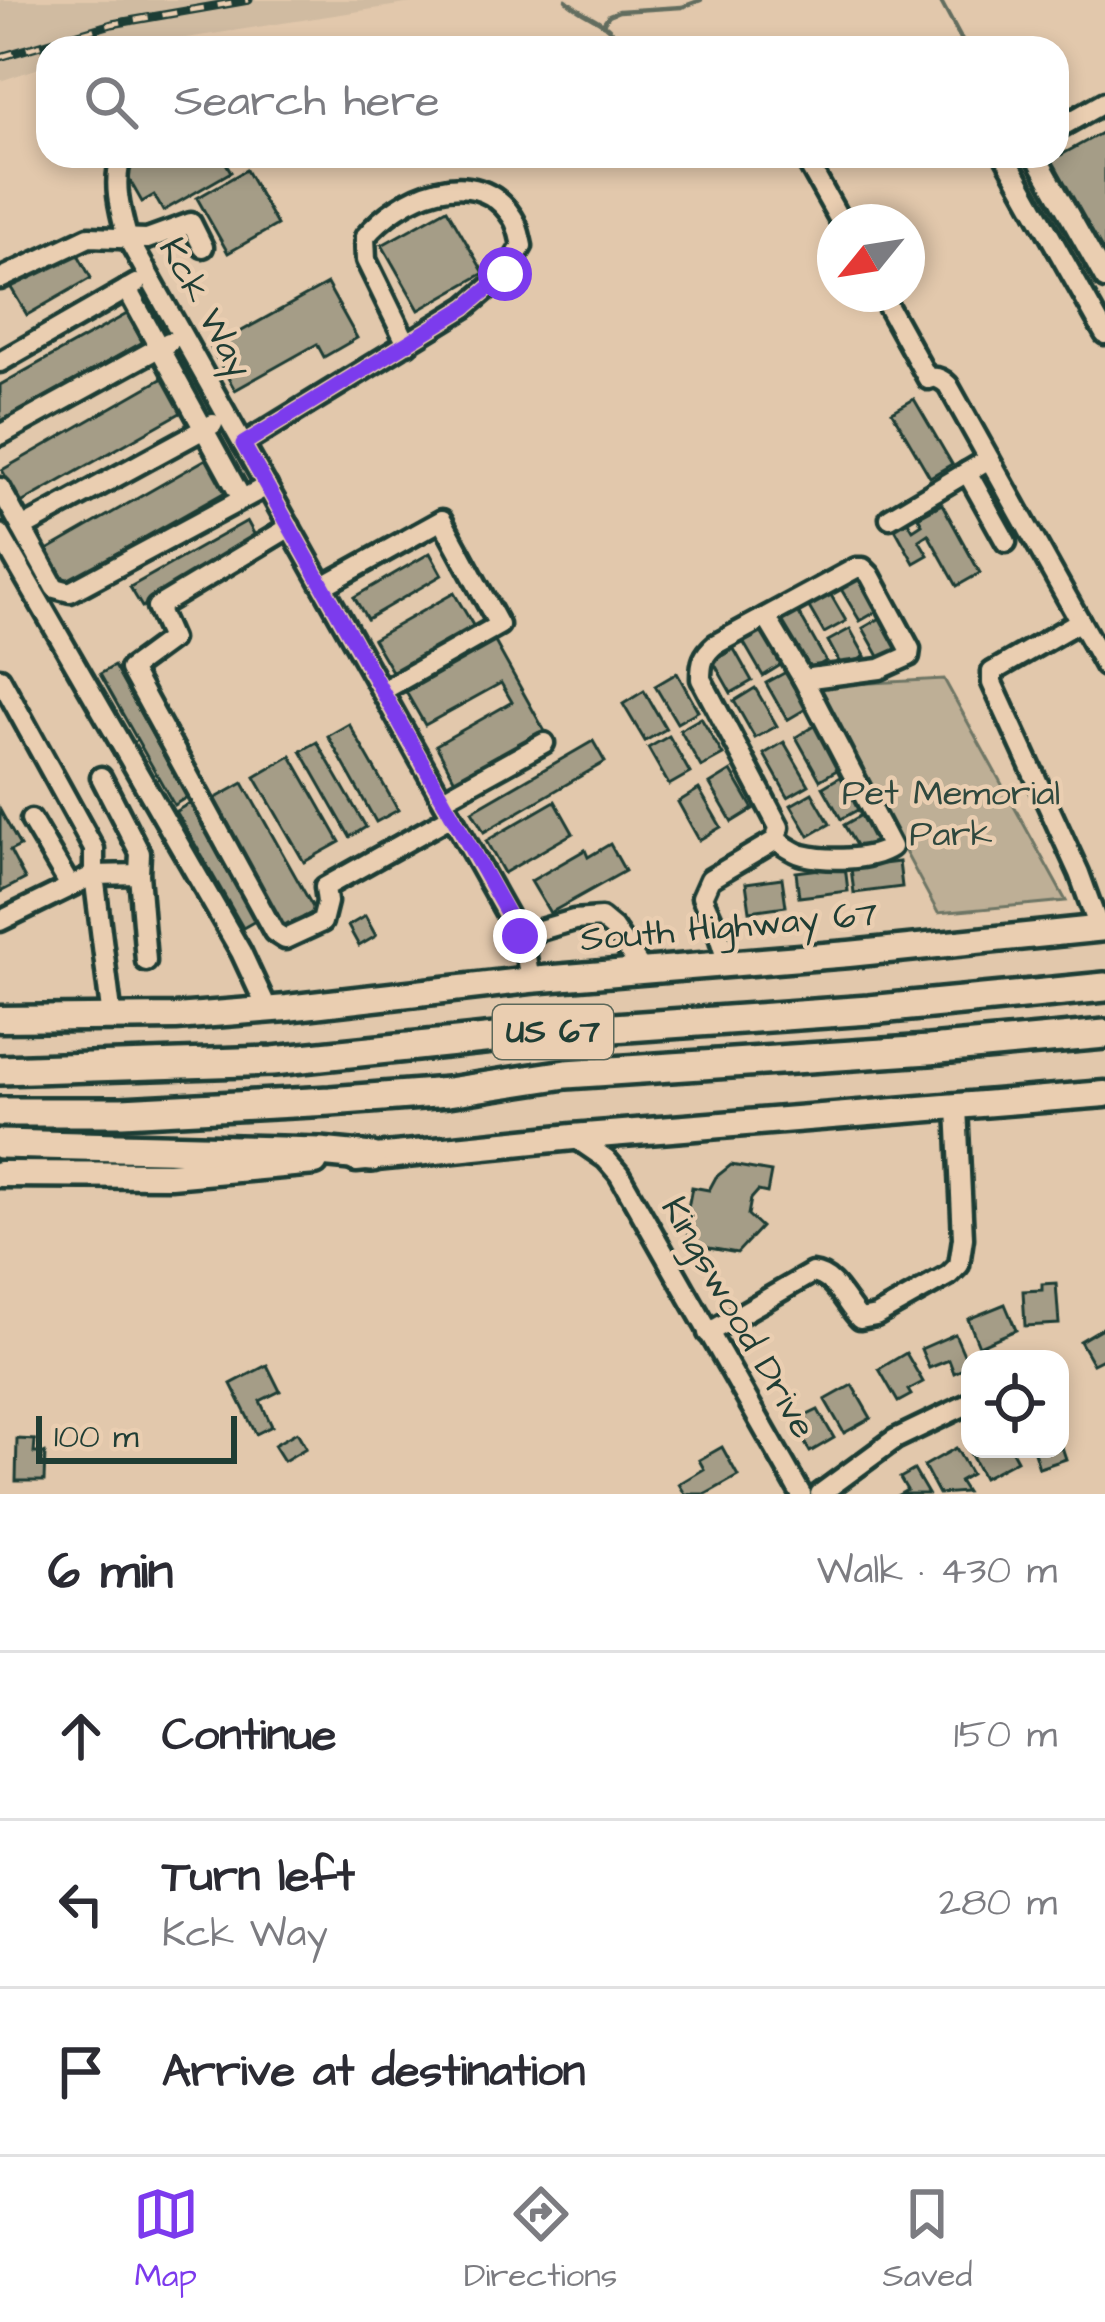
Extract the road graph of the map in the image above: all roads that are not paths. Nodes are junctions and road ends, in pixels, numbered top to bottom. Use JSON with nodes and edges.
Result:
{"nodes":[{"id":1,"x":1105,"y":102,"type":"edge"},
{"id":2,"x":1069,"y":122,"type":"edge"},
{"id":3,"x":117,"y":168,"type":"edge"},
{"id":4,"x":811,"y":168,"type":"edge"},
{"id":5,"x":1012,"y":168,"type":"edge"},
{"id":6,"x":1043,"y":168,"type":"edge"},
{"id":7,"x":831,"y":204,"type":"edge"},
{"id":8,"x":127,"y":237,"type":"junction"},
{"id":9,"x":203,"y":247,"type":"dead end"},
{"id":10,"x":149,"y":276,"type":"junction"},
{"id":11,"x":0,"y":279,"type":"edge"},
{"id":12,"x":1105,"y":279,"type":"edge"},
{"id":13,"x":128,"y":289,"type":"junction"},
{"id":14,"x":890,"y":312,"type":"edge"},
{"id":15,"x":1105,"y":334,"type":"edge"},
{"id":16,"x":182,"y":335,"type":"junction"},
{"id":17,"x":407,"y":344,"type":"junction"},
{"id":18,"x":160,"y":347,"type":"junction"},
{"id":19,"x":0,"y":362,"type":"edge"},
{"id":20,"x":227,"y":416,"type":"junction"},
{"id":21,"x":205,"y":428,"type":"junction"},
{"id":22,"x":0,"y":435,"type":"edge"},
{"id":23,"x":243,"y":444,"type":"junction"},
{"id":24,"x":989,"y":459,"type":"junction"},
{"id":25,"x":967,"y":472,"type":"junction"},
{"id":26,"x":267,"y":486,"type":"junction"},
{"id":27,"x":0,"y":488,"type":"edge"},
{"id":28,"x":242,"y":499,"type":"junction"},
{"id":29,"x":890,"y":518,"type":"dead end"},
{"id":30,"x":290,"y":527,"type":"junction"},
{"id":31,"x":22,"y":528,"type":"junction"},
{"id":32,"x":0,"y":534,"type":"edge"},
{"id":33,"x":1006,"y":542,"type":"dead end"},
{"id":34,"x":323,"y":586,"type":"junction"},
{"id":35,"x":766,"y":617,"type":"junction"},
{"id":36,"x":1080,"y":621,"type":"junction"},
{"id":37,"x":1105,"y":666,"type":"edge"},
{"id":38,"x":0,"y":678,"type":"edge"},
{"id":39,"x":802,"y":680,"type":"junction"},
{"id":40,"x":382,"y":692,"type":"junction"},
{"id":41,"x":544,"y":743,"type":"dead end"},
{"id":42,"x":101,"y":777,"type":"dead end"},
{"id":43,"x":447,"y":808,"type":"junction"},
{"id":44,"x":32,"y":820,"type":"dead end"},
{"id":45,"x":776,"y":840,"type":"junction"},
{"id":46,"x":139,"y":874,"type":"junction"},
{"id":47,"x":94,"y":875,"type":"junction"},
{"id":48,"x":70,"y":886,"type":"junction"},
{"id":49,"x":0,"y":922,"type":"edge"},
{"id":50,"x":1102,"y":928,"type":"edge"},
{"id":51,"x":520,"y":936,"type":"junction"},
{"id":52,"x":146,"y":961,"type":"dead end"},
{"id":53,"x":728,"y":964,"type":"junction"},
{"id":54,"x":643,"y":970,"type":"junction"},
{"id":55,"x":530,"y":980,"type":"junction"},
{"id":56,"x":1105,"y":987,"type":"edge"},
{"id":57,"x":268,"y":1010,"type":"junction"},
{"id":58,"x":0,"y":1019,"type":"edge"},
{"id":59,"x":112,"y":1019,"type":"junction"},
{"id":60,"x":1105,"y":1034,"type":"edge"},
{"id":61,"x":0,"y":1070,"type":"edge"},
{"id":62,"x":1105,"y":1094,"type":"edge"},
{"id":63,"x":957,"y":1107,"type":"junction"},
{"id":64,"x":0,"y":1112,"type":"edge"},
{"id":65,"x":629,"y":1134,"type":"junction"},
{"id":66,"x":573,"y":1137,"type":"junction"},
{"id":67,"x":0,"y":1144,"type":"edge"},
{"id":68,"x":372,"y":1157,"type":"junction"},
{"id":69,"x":0,"y":1174,"type":"edge"},
{"id":70,"x":619,"y":1174,"type":"junction"},
{"id":71,"x":708,"y":1333,"type":"junction"},
{"id":72,"x":961,"y":1407,"type":"edge"},
{"id":73,"x":797,"y":1488,"type":"edge"},
{"id":74,"x":775,"y":1494,"type":"edge"},
{"id":75,"x":820,"y":1494,"type":"edge"}],
"edges":[{"from":1,"to":2,"type":"street"},
{"from":3,"to":8,"type":"street","name":"Kck Way"},
{"from":4,"to":7,"type":"street"},
{"from":5,"to":15,"type":"street"},
{"from":6,"to":12,"type":"street"},
{"from":8,"to":9,"type":"street"},
{"from":8,"to":10,"type":"street","name":"Kck Way"},
{"from":8,"to":11,"type":"street"},
{"from":10,"to":13,"type":"street"},
{"from":10,"to":16,"type":"street","name":"Kck Way"},
{"from":13,"to":18,"type":"street"},
{"from":13,"to":19,"type":"street"},
{"from":14,"to":24,"type":"street"},
{"from":16,"to":18,"type":"street"},
{"from":16,"to":20,"type":"street","name":"Kck Way"},
{"from":17,"to":17,"type":"street"},
{"from":17,"to":23,"type":"street"},
{"from":18,"to":21,"type":"street"},
{"from":18,"to":22,"type":"street"},
{"from":20,"to":21,"type":"street"},
{"from":20,"to":23,"type":"street","name":"Kck Way"},
{"from":21,"to":28,"type":"street"},
{"from":21,"to":31,"type":"street"},
{"from":23,"to":26,"type":"street","name":"Kck Way"},
{"from":24,"to":25,"type":"street"},
{"from":24,"to":36,"type":"street"},
{"from":25,"to":29,"type":"street"},
{"from":25,"to":33,"type":"street"},
{"from":26,"to":28,"type":"street"},
{"from":26,"to":30,"type":"street","name":"Kck Way"},
{"from":27,"to":31,"type":"street"},
{"from":28,"to":31,"type":"street"},
{"from":30,"to":34,"type":"street","name":"Kck Way"},
{"from":30,"to":43,"type":"street"},
{"from":32,"to":57,"type":"street"},
{"from":34,"to":40,"type":"street","name":"Kck Way"},
{"from":34,"to":40,"type":"street"},
{"from":35,"to":39,"type":"street"},
{"from":35,"to":39,"type":"street"},
{"from":35,"to":45,"type":"street"},
{"from":36,"to":37,"type":"street"},
{"from":36,"to":50,"type":"street"},
{"from":38,"to":47,"type":"street"},
{"from":39,"to":45,"type":"street"},
{"from":40,"to":43,"type":"street","name":"Kck Way"},
{"from":41,"to":43,"type":"street"},
{"from":42,"to":46,"type":"street"},
{"from":43,"to":51,"type":"street","name":"Kck Way"},
{"from":44,"to":48,"type":"street"},
{"from":45,"to":53,"type":"street"},
{"from":46,"to":47,"type":"street"},
{"from":46,"to":52,"type":"street"},
{"from":47,"to":48,"type":"street"},
{"from":47,"to":59,"type":"street"},
{"from":48,"to":49,"type":"street"},
{"from":50,"to":53,"type":"main road","name":"South Highway 67"},
{"from":51,"to":54,"type":"street"},
{"from":51,"to":55,"type":"street","name":"Kck Way"},
{"from":53,"to":54,"type":"main road","name":"South Highway 67"},
{"from":54,"to":55,"type":"main road","name":"South Highway 67"},
{"from":55,"to":57,"type":"main road","name":"South Highway 67"},
{"from":56,"to":61,"type":"highway","number":"US 67"},
{"from":57,"to":59,"type":"main road","name":"South Highway 67"},
{"from":58,"to":59,"type":"main road","name":"South Highway 67"},
{"from":60,"to":64,"type":"highway","number":"US 67"},
{"from":62,"to":63,"type":"main road"},
{"from":63,"to":65,"type":"main road"},
{"from":63,"to":71,"type":"street"},
{"from":65,"to":66,"type":"main road"},
{"from":65,"to":70,"type":"street","name":"Kingswood Drive"},
{"from":66,"to":68,"type":"main road"},
{"from":66,"to":70,"type":"street","name":"Kingswood Drive"},
{"from":67,"to":68,"type":"highway"},
{"from":68,"to":69,"type":"main road"},
{"from":70,"to":71,"type":"street","name":"Kingswood Drive"},
{"from":71,"to":73,"type":"street","name":"Kingswood Drive"},
{"from":72,"to":75,"type":"street"},
{"from":73,"to":74,"type":"street"}]}
